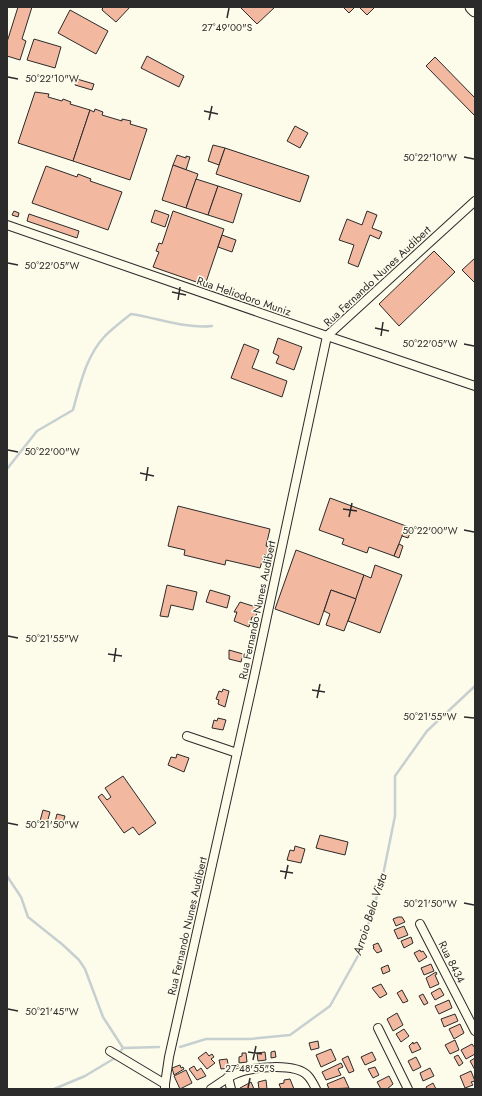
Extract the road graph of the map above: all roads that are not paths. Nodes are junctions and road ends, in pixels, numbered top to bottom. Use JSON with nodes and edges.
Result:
{"nodes":[{"id":1,"x":472,"y":7,"type":"edge"},
{"id":2,"x":475,"y":10,"type":"edge"},
{"id":3,"x":475,"y":201,"type":"edge"},
{"id":4,"x":7,"y":225,"type":"edge"},
{"id":5,"x":327,"y":336,"type":"junction"},
{"id":6,"x":475,"y":386,"type":"edge"},
{"id":7,"x":186,"y":736,"type":"dead end"},
{"id":8,"x":237,"y":753,"type":"junction"},
{"id":9,"x":420,"y":924,"type":"dead end"},
{"id":10,"x":378,"y":1028,"type":"dead end"},
{"id":11,"x":475,"y":1031,"type":"edge"},
{"id":12,"x":110,"y":1051,"type":"dead end"},
{"id":13,"x":228,"y":1077,"type":"junction"},
{"id":14,"x":165,"y":1087,"type":"edge"},
{"id":15,"x":211,"y":1089,"type":"edge"},
{"id":16,"x":231,"y":1089,"type":"edge"},
{"id":17,"x":316,"y":1089,"type":"edge"},
{"id":18,"x":408,"y":1089,"type":"edge"}],
"edges":[{"from":1,"to":2,"type":"highway"},
{"from":3,"to":5,"type":"street","name":"Rua Fernando Nunes Audibert"},
{"from":4,"to":5,"type":"street","name":"Rua Heliodoro Muniz"},
{"from":5,"to":6,"type":"street","name":"Rua Heliodoro Muniz"},
{"from":5,"to":8,"type":"street","name":"Rua Fernando Nunes Audibert"},
{"from":7,"to":8,"type":"street"},
{"from":8,"to":14,"type":"street","name":"Rua Fernando Nunes Audibert"},
{"from":9,"to":11,"type":"street","name":"Rua 8434"},
{"from":10,"to":18,"type":"street"},
{"from":12,"to":14,"type":"street"},
{"from":13,"to":15,"type":"street"},
{"from":13,"to":16,"type":"street"},
{"from":13,"to":17,"type":"street"}]}
